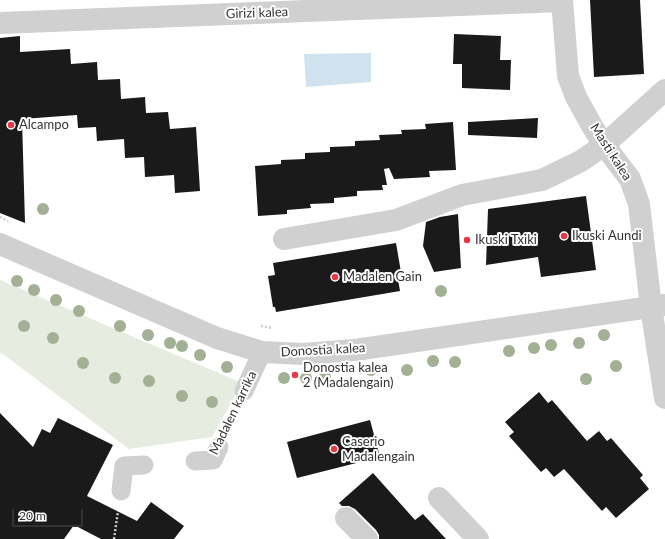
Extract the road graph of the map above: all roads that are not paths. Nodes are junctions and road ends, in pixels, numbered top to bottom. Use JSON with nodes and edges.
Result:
{"nodes":[{"id":1,"x":562,"y":0,"type":"edge"},
{"id":2,"x":0,"y":23,"type":"edge"},
{"id":3,"x":665,"y":90,"type":"edge"},
{"id":4,"x":604,"y":145,"type":"junction"},
{"id":5,"x":284,"y":239,"type":"dead end"},
{"id":6,"x":0,"y":244,"type":"edge"},
{"id":7,"x":658,"y":306,"type":"edge"},
{"id":8,"x":262,"y":352,"type":"junction"},
{"id":9,"x":244,"y":391,"type":"road end"},
{"id":10,"x":665,"y":398,"type":"edge"},
{"id":11,"x":219,"y":447,"type":"road end"},
{"id":12,"x":195,"y":461,"type":"dead end"},
{"id":13,"x":144,"y":465,"type":"dead end"},
{"id":14,"x":121,"y":491,"type":"road end"},
{"id":15,"x":439,"y":498,"type":"dead end"},
{"id":16,"x":346,"y":518,"type":"dead end"},
{"id":17,"x":367,"y":539,"type":"edge"},
{"id":18,"x":478,"y":539,"type":"edge"}],
"edges":[{"from":1,"to":2,"type":"street","name":"Girizi kalea"},
{"from":1,"to":4,"type":"street","name":"Masti kalea"},
{"from":3,"to":4,"type":"street"},
{"from":4,"to":5,"type":"street"},
{"from":4,"to":7,"type":"street","name":"Masti kalea"},
{"from":6,"to":8,"type":"street","name":"Donostia kalea"},
{"from":7,"to":8,"type":"street","name":"Donostia kalea"},
{"from":7,"to":10,"type":"street","name":"Masti kalea"},
{"from":8,"to":9,"type":"street","name":"Madalen karrika"},
{"from":11,"to":12,"type":"street","name":"Madalen karrika"},
{"from":13,"to":14,"type":"street"},
{"from":15,"to":18,"type":"street"},
{"from":16,"to":17,"type":"street"}]}
